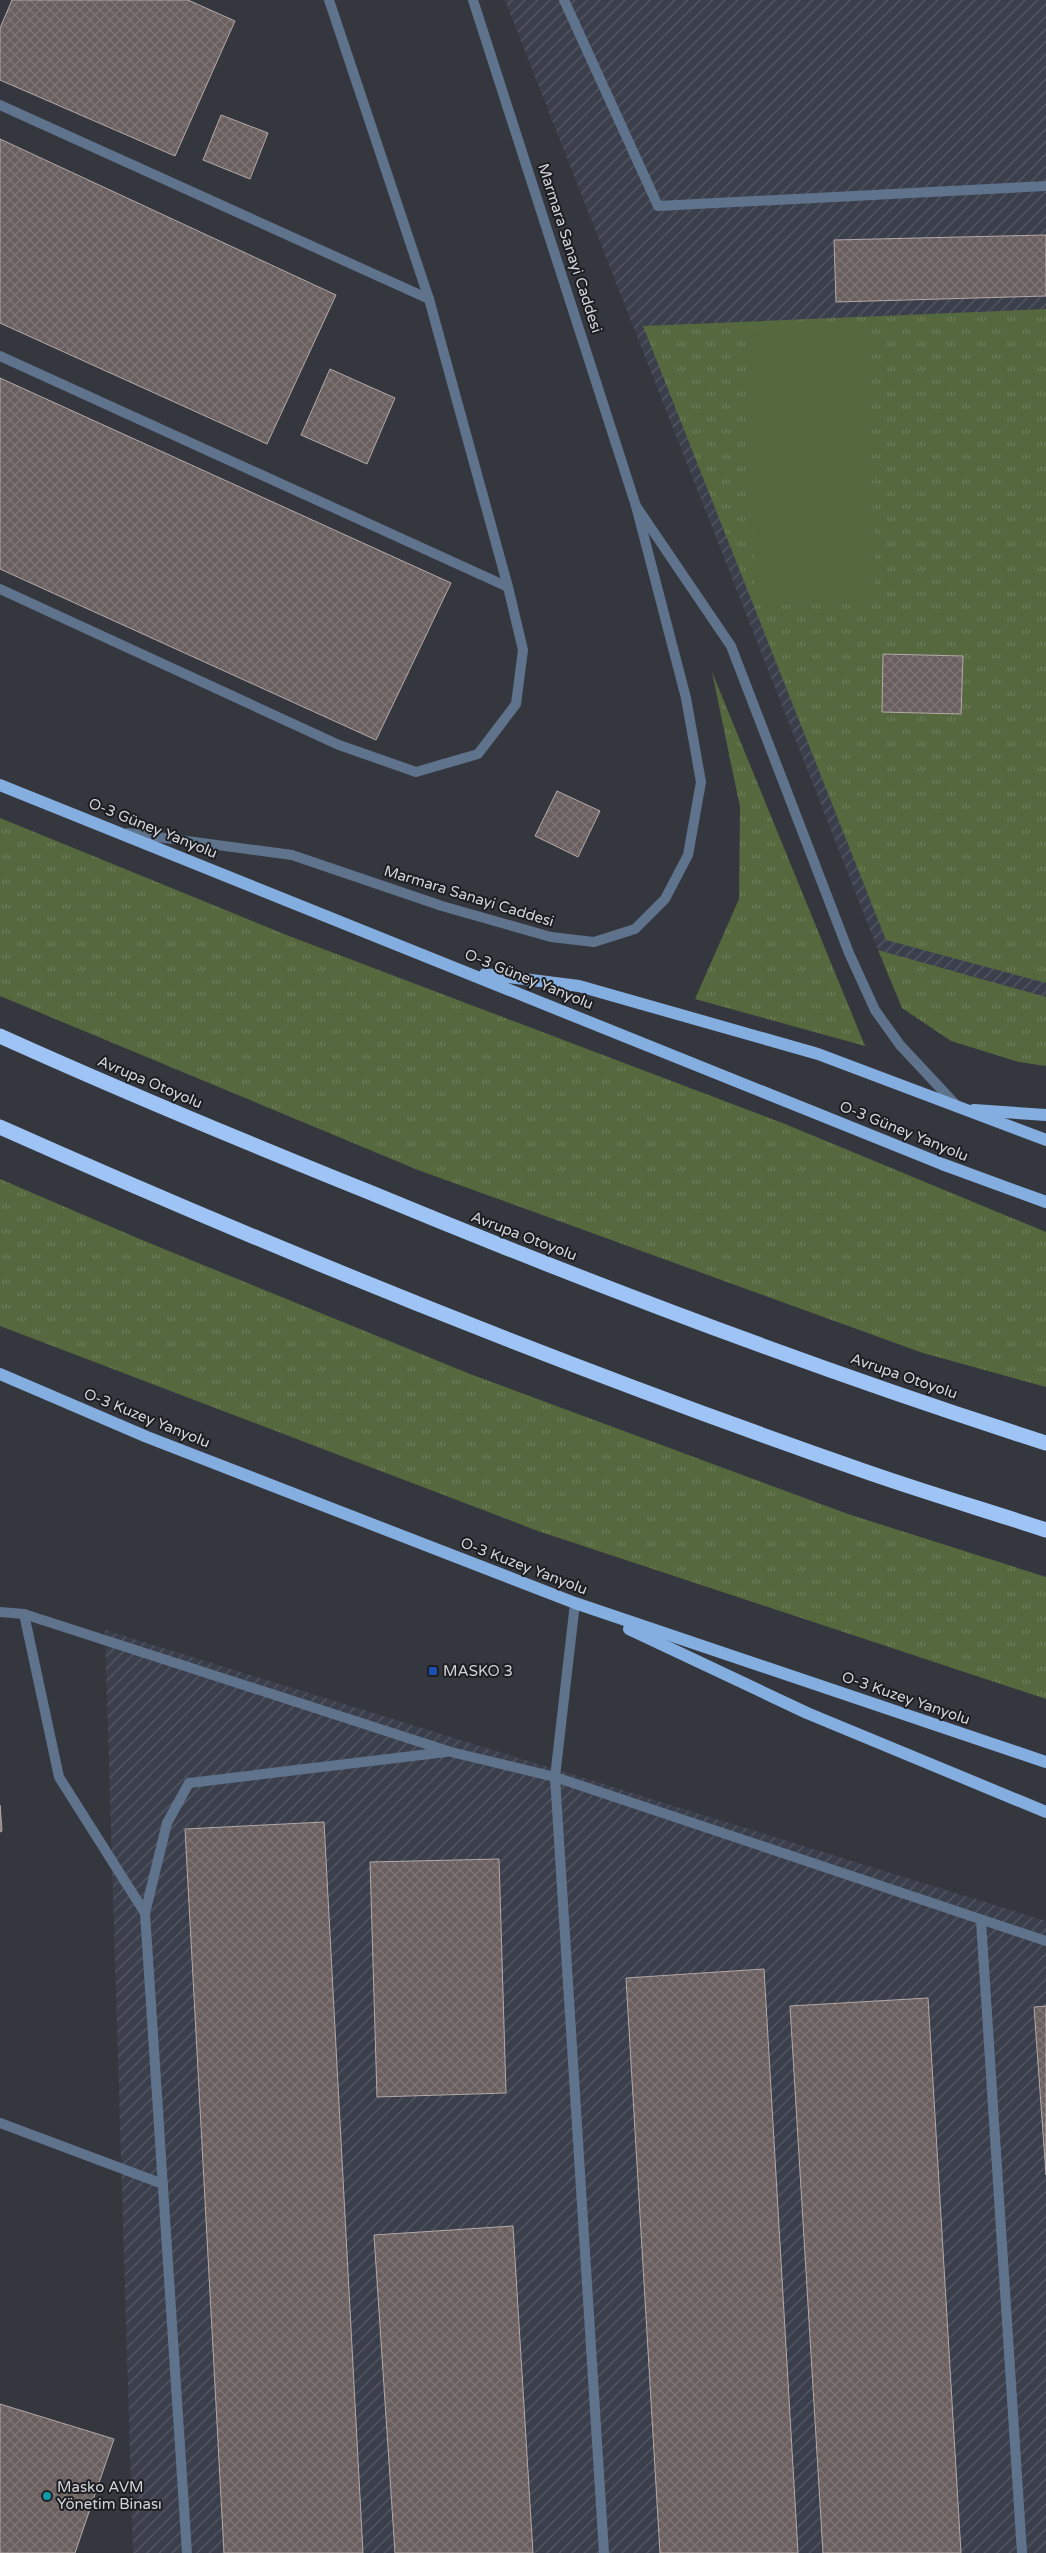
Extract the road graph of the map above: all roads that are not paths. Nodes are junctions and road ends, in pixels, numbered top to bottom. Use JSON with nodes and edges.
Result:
{"nodes":[{"id":1,"x":329,"y":0,"type":"edge"},
{"id":2,"x":473,"y":0,"type":"edge"},
{"id":3,"x":564,"y":0,"type":"edge"},
{"id":4,"x":0,"y":105,"type":"edge"},
{"id":5,"x":1046,"y":186,"type":"edge"},
{"id":6,"x":429,"y":299,"type":"junction"},
{"id":7,"x":0,"y":356,"type":"edge"},
{"id":8,"x":636,"y":506,"type":"junction"},
{"id":9,"x":508,"y":587,"type":"junction"},
{"id":10,"x":0,"y":589,"type":"edge"},
{"id":11,"x":0,"y":785,"type":"edge"},
{"id":12,"x":119,"y":832,"type":"junction"},
{"id":13,"x":465,"y":971,"type":"junction"},
{"id":14,"x":0,"y":1036,"type":"edge"},
{"id":15,"x":959,"y":1109,"type":"junction"},
{"id":16,"x":1046,"y":1115,"type":"edge"},
{"id":17,"x":0,"y":1128,"type":"edge"},
{"id":18,"x":1046,"y":1140,"type":"edge"},
{"id":19,"x":1046,"y":1202,"type":"edge"},
{"id":20,"x":0,"y":1374,"type":"edge"},
{"id":21,"x":1046,"y":1443,"type":"edge"},
{"id":22,"x":1046,"y":1530,"type":"edge"},
{"id":23,"x":575,"y":1603,"type":"junction"},
{"id":24,"x":0,"y":1612,"type":"edge"},
{"id":25,"x":24,"y":1614,"type":"junction"},
{"id":26,"x":451,"y":1752,"type":"junction"},
{"id":27,"x":1046,"y":1762,"type":"edge"},
{"id":28,"x":555,"y":1777,"type":"junction"},
{"id":29,"x":1046,"y":1812,"type":"edge"},
{"id":30,"x":145,"y":1913,"type":"junction"},
{"id":31,"x":980,"y":1921,"type":"junction"},
{"id":32,"x":1046,"y":1941,"type":"edge"},
{"id":33,"x":0,"y":2123,"type":"edge"},
{"id":34,"x":163,"y":2184,"type":"junction"},
{"id":35,"x":187,"y":2553,"type":"edge"},
{"id":36,"x":604,"y":2553,"type":"edge"},
{"id":37,"x":1022,"y":2553,"type":"edge"}],
"edges":[{"from":1,"to":6,"type":"street"},
{"from":2,"to":8,"type":"street","name":"Marmara Sanayi Caddesi"},
{"from":3,"to":5,"type":"street"},
{"from":4,"to":6,"type":"street"},
{"from":6,"to":9,"type":"street"},
{"from":7,"to":9,"type":"street"},
{"from":8,"to":12,"type":"street","name":"Marmara Sanayi Caddesi"},
{"from":8,"to":15,"type":"street","name":"Marmara Sanayi Caddesi"},
{"from":9,"to":10,"type":"street"},
{"from":11,"to":12,"type":"main road","name":"O-3 Güney Yanyolu"},
{"from":12,"to":13,"type":"main road","name":"O-3 Güney Yanyolu"},
{"from":13,"to":15,"type":"main road"},
{"from":13,"to":19,"type":"main road","name":"O-3 Güney Yanyolu"},
{"from":14,"to":21,"type":"highway","name":"Avrupa Otoyolu"},
{"from":15,"to":16,"type":"main road"},
{"from":15,"to":18,"type":"main road"},
{"from":17,"to":22,"type":"highway"},
{"from":20,"to":23,"type":"main road","name":"O-3 Kuzey Yanyolu"},
{"from":23,"to":27,"type":"main road","name":"O-3 Kuzey Yanyolu"},
{"from":23,"to":28,"type":"street"},
{"from":23,"to":29,"type":"main road"},
{"from":24,"to":25,"type":"street"},
{"from":25,"to":26,"type":"street"},
{"from":25,"to":30,"type":"street"},
{"from":26,"to":28,"type":"street"},
{"from":26,"to":30,"type":"street"},
{"from":28,"to":31,"type":"street"},
{"from":28,"to":36,"type":"street"},
{"from":30,"to":34,"type":"street"},
{"from":31,"to":32,"type":"street"},
{"from":31,"to":37,"type":"street"},
{"from":33,"to":34,"type":"street"},
{"from":34,"to":35,"type":"street"}]}
